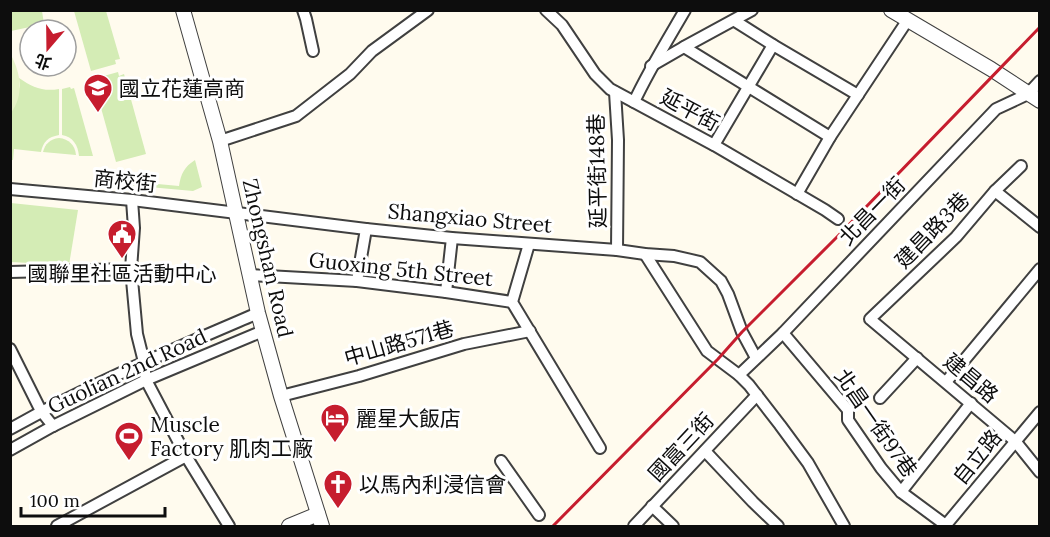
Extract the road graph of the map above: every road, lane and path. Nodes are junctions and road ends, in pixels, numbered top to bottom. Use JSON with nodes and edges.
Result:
{"nodes":[{"id":1,"x":183,"y":10,"type":"edge"},
{"id":2,"x":303,"y":10,"type":"edge"},
{"id":3,"x":428,"y":10,"type":"edge"},
{"id":4,"x":546,"y":10,"type":"edge"},
{"id":5,"x":685,"y":10,"type":"edge"},
{"id":6,"x":752,"y":10,"type":"edge"},
{"id":7,"x":891,"y":10,"type":"edge"},
{"id":8,"x":735,"y":21,"type":"junction"},
{"id":9,"x":907,"y":21,"type":"junction"},
{"id":10,"x":773,"y":45,"type":"junction"},
{"id":11,"x":684,"y":47,"type":"junction"},
{"id":12,"x":313,"y":51,"type":"dead end"},
{"id":13,"x":651,"y":66,"type":"junction"},
{"id":14,"x":1040,"y":81,"type":"edge"},
{"id":15,"x":749,"y":87,"type":"junction"},
{"id":16,"x":615,"y":92,"type":"junction"},
{"id":17,"x":858,"y":95,"type":"junction"},
{"id":18,"x":1034,"y":97,"type":"edge"},
{"id":19,"x":634,"y":102,"type":"junction"},
{"id":20,"x":830,"y":137,"type":"junction"},
{"id":21,"x":220,"y":141,"type":"junction"},
{"id":22,"x":714,"y":145,"type":"junction"},
{"id":23,"x":1021,"y":166,"type":"dead end"},
{"id":24,"x":10,"y":189,"type":"edge"},
{"id":25,"x":995,"y":191,"type":"junction"},
{"id":26,"x":797,"y":194,"type":"junction"},
{"id":27,"x":132,"y":200,"type":"junction"},
{"id":28,"x":235,"y":214,"type":"junction"},
{"id":29,"x":838,"y":219,"type":"dead end"},
{"id":30,"x":1040,"y":227,"type":"edge"},
{"id":31,"x":366,"y":229,"type":"junction"},
{"id":32,"x":452,"y":238,"type":"junction"},
{"id":33,"x":529,"y":244,"type":"junction"},
{"id":34,"x":617,"y":250,"type":"junction"},
{"id":35,"x":645,"y":254,"type":"junction"},
{"id":36,"x":131,"y":269,"type":"junction"},
{"id":37,"x":1040,"y":269,"type":"edge"},
{"id":38,"x":10,"y":272,"type":"edge"},
{"id":39,"x":250,"y":275,"type":"junction"},
{"id":40,"x":357,"y":281,"type":"junction"},
{"id":41,"x":446,"y":292,"type":"junction"},
{"id":42,"x":512,"y":302,"type":"junction"},
{"id":43,"x":258,"y":313,"type":"junction"},
{"id":44,"x":870,"y":319,"type":"joint"},
{"id":45,"x":263,"y":331,"type":"junction"},
{"id":46,"x":530,"y":331,"type":"junction"},
{"id":47,"x":783,"y":333,"type":"junction"},
{"id":48,"x":10,"y":349,"type":"edge"},
{"id":49,"x":756,"y":358,"type":"junction"},
{"id":50,"x":917,"y":358,"type":"junction"},
{"id":51,"x":144,"y":362,"type":"junction"},
{"id":52,"x":739,"y":375,"type":"junction"},
{"id":53,"x":146,"y":380,"type":"junction"},
{"id":54,"x":945,"y":382,"type":"junction"},
{"id":55,"x":757,"y":395,"type":"junction"},
{"id":56,"x":280,"y":396,"type":"junction"},
{"id":57,"x":880,"y":398,"type":"dead end"},
{"id":58,"x":971,"y":404,"type":"junction"},
{"id":59,"x":41,"y":411,"type":"junction"},
{"id":60,"x":1040,"y":412,"type":"edge"},
{"id":61,"x":53,"y":426,"type":"junction"},
{"id":62,"x":10,"y":429,"type":"edge"},
{"id":63,"x":1015,"y":441,"type":"junction"},
{"id":64,"x":600,"y":448,"type":"dead end"},
{"id":65,"x":10,"y":450,"type":"edge"},
{"id":66,"x":705,"y":451,"type":"junction"},
{"id":67,"x":186,"y":456,"type":"junction"},
{"id":68,"x":501,"y":461,"type":"dead end"},
{"id":69,"x":1040,"y":472,"type":"edge"},
{"id":70,"x":901,"y":492,"type":"junction"},
{"id":71,"x":652,"y":506,"type":"junction"},
{"id":72,"x":539,"y":515,"type":"dead end"},
{"id":73,"x":320,"y":520,"type":"edge"},
{"id":74,"x":57,"y":526,"type":"edge"},
{"id":75,"x":230,"y":526,"type":"edge"},
{"id":76,"x":289,"y":526,"type":"edge"},
{"id":77,"x":634,"y":526,"type":"edge"},
{"id":78,"x":673,"y":526,"type":"edge"},
{"id":79,"x":778,"y":526,"type":"edge"},
{"id":80,"x":844,"y":526,"type":"edge"},
{"id":81,"x":946,"y":526,"type":"edge"}],
"edges":[{"from":1,"to":21,"type":"street","name":"Zhongshan Road"},
{"from":2,"to":12,"type":"street"},
{"from":3,"to":21,"type":"street"},
{"from":4,"to":16,"type":"street","name":"延平街"},
{"from":5,"to":13,"type":"street"},
{"from":6,"to":8,"type":"street"},
{"from":7,"to":9,"type":"street"},
{"from":8,"to":10,"type":"street"},
{"from":8,"to":11,"type":"street"},
{"from":9,"to":17,"type":"street"},
{"from":9,"to":18,"type":"street"},
{"from":10,"to":15,"type":"street"},
{"from":10,"to":17,"type":"street"},
{"from":11,"to":13,"type":"street"},
{"from":11,"to":15,"type":"street"},
{"from":13,"to":19,"type":"street"},
{"from":14,"to":18,"type":"street","name":"北昌一街"},
{"from":15,"to":20,"type":"street"},
{"from":15,"to":22,"type":"street"},
{"from":16,"to":19,"type":"street","name":"延平街"},
{"from":16,"to":34,"type":"street","name":"延平街148巷"},
{"from":17,"to":20,"type":"street"},
{"from":18,"to":47,"type":"street","name":"北昌一街"},
{"from":19,"to":22,"type":"street","name":"延平街"},
{"from":20,"to":26,"type":"street"},
{"from":21,"to":28,"type":"street","name":"Zhongshan Road"},
{"from":22,"to":26,"type":"street","name":"延平街"},
{"from":23,"to":25,"type":"street","name":"建昌路3巷"},
{"from":24,"to":27,"type":"street","name":"商校街"},
{"from":25,"to":30,"type":"street"},
{"from":25,"to":44,"type":"street","name":"建昌路3巷"},
{"from":26,"to":29,"type":"street","name":"延平街"},
{"from":27,"to":28,"type":"street","name":"商校街"},
{"from":27,"to":36,"type":"street"},
{"from":28,"to":31,"type":"street","name":"Shangxiao Street"},
{"from":28,"to":39,"type":"street","name":"Zhongshan Road"},
{"from":31,"to":32,"type":"street","name":"Shangxiao Street"},
{"from":31,"to":40,"type":"street"},
{"from":32,"to":33,"type":"street","name":"Shangxiao Street"},
{"from":32,"to":41,"type":"street"},
{"from":33,"to":34,"type":"street","name":"Shangxiao Street"},
{"from":33,"to":42,"type":"street"},
{"from":34,"to":35,"type":"street","name":"Shangxiao Street"},
{"from":35,"to":49,"type":"street","name":"Shangxiao Street"},
{"from":35,"to":52,"type":"street"},
{"from":36,"to":38,"type":"street"},
{"from":36,"to":51,"type":"street"},
{"from":37,"to":54,"type":"street"},
{"from":39,"to":40,"type":"street","name":"Guoxing 5th Street"},
{"from":39,"to":43,"type":"street","name":"Zhongshan Road"},
{"from":40,"to":41,"type":"street","name":"Guoxing 5th Street"},
{"from":41,"to":42,"type":"street","name":"Guoxing 5th Street"},
{"from":42,"to":46,"type":"street"},
{"from":43,"to":45,"type":"street","name":"Zhongshan Road"},
{"from":43,"to":51,"type":"street","name":"Guolian 2nd Road"},
{"from":44,"to":50,"type":"street","name":"建昌路"},
{"from":45,"to":53,"type":"street","name":"Guolian 2nd Road"},
{"from":45,"to":56,"type":"street","name":"Zhongshan Road"},
{"from":46,"to":56,"type":"street","name":"中山路571巷"},
{"from":46,"to":64,"type":"street"},
{"from":47,"to":49,"type":"street","name":"北昌一街"},
{"from":47,"to":70,"type":"street","name":"北昌一街97巷"},
{"from":48,"to":59,"type":"street"},
{"from":49,"to":52,"type":"street","name":"北昌一街"},
{"from":50,"to":54,"type":"street","name":"建昌路"},
{"from":50,"to":57,"type":"street"},
{"from":51,"to":53,"type":"street"},
{"from":51,"to":59,"type":"street","name":"Guolian 2nd Road"},
{"from":52,"to":55,"type":"street"},
{"from":53,"to":61,"type":"street","name":"Guolian 2nd Road"},
{"from":53,"to":67,"type":"street"},
{"from":54,"to":58,"type":"street","name":"建昌路"},
{"from":55,"to":66,"type":"street","name":"國富三街"},
{"from":55,"to":80,"type":"street"},
{"from":56,"to":73,"type":"street","name":"Zhongshan Road"},
{"from":58,"to":63,"type":"street","name":"建昌路"},
{"from":58,"to":70,"type":"street"},
{"from":59,"to":61,"type":"street"},
{"from":59,"to":62,"type":"street","name":"Guolian 2nd Road"},
{"from":60,"to":63,"type":"street","name":"自立路"},
{"from":61,"to":65,"type":"street","name":"Guolian 2nd Road"},
{"from":63,"to":69,"type":"street","name":"建昌路"},
{"from":63,"to":81,"type":"street","name":"自立路"},
{"from":66,"to":71,"type":"street","name":"國富三街"},
{"from":66,"to":79,"type":"street"},
{"from":67,"to":74,"type":"street"},
{"from":67,"to":75,"type":"street"},
{"from":68,"to":72,"type":"street"},
{"from":70,"to":81,"type":"street","name":"北昌一街97巷"},
{"from":71,"to":77,"type":"street","name":"國富三街"},
{"from":71,"to":78,"type":"street"},
{"from":73,"to":76,"type":"street"}]}
